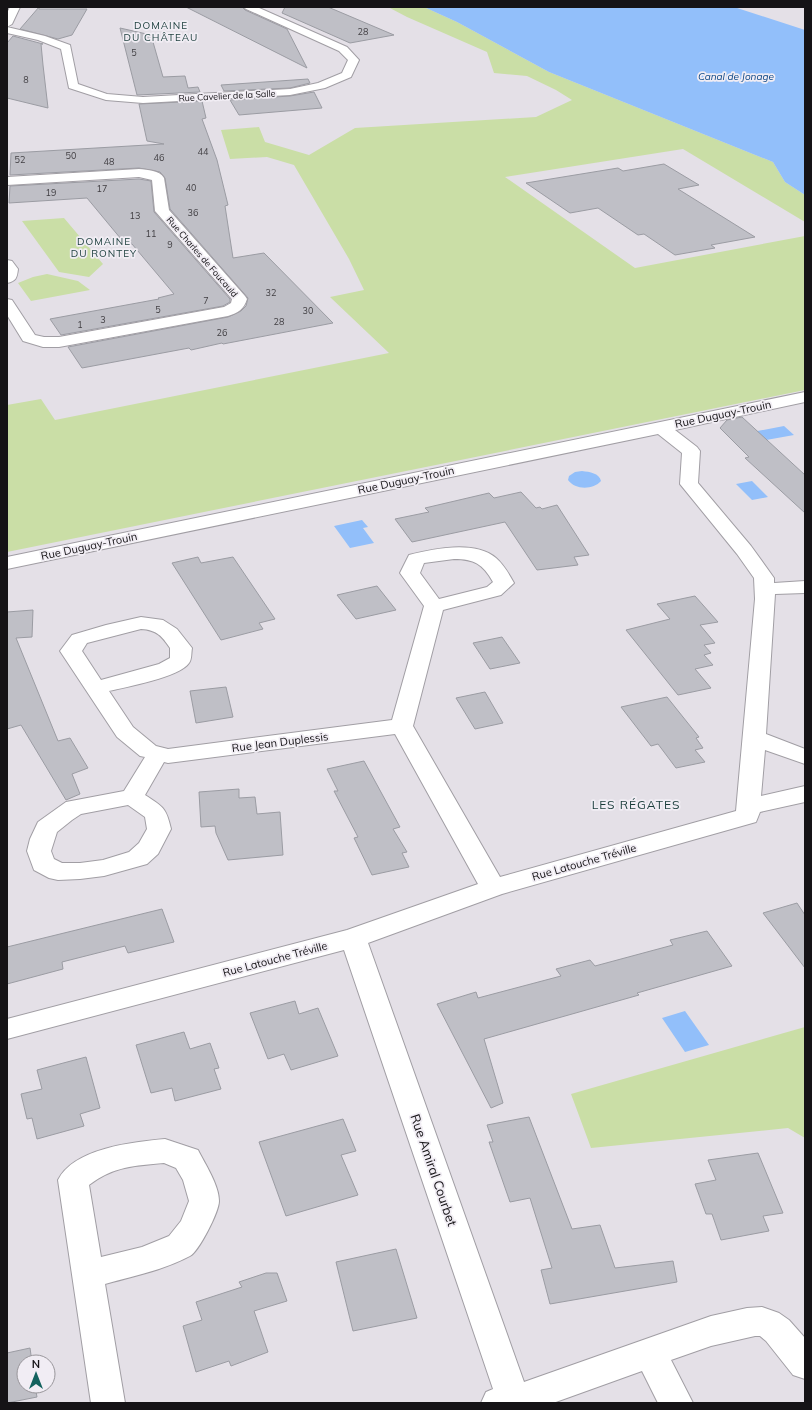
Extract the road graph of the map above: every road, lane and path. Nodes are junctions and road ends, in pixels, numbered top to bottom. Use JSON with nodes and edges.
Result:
{"nodes":[{"id":1,"x":15,"y":7,"type":"edge"},
{"id":2,"x":250,"y":7,"type":"edge"},
{"id":3,"x":7,"y":24,"type":"edge"},
{"id":4,"x":7,"y":30,"type":"edge"},
{"id":5,"x":7,"y":181,"type":"edge"},
{"id":6,"x":7,"y":264,"type":"edge"},
{"id":7,"x":7,"y":279,"type":"edge"},
{"id":8,"x":7,"y":303,"type":"edge"},
{"id":9,"x":805,"y":397,"type":"edge"},
{"id":10,"x":661,"y":428,"type":"junction"},
{"id":11,"x":7,"y":563,"type":"edge"},
{"id":12,"x":805,"y":587,"type":"edge"},
{"id":13,"x":764,"y":589,"type":"junction"},
{"id":14,"x":434,"y":606,"type":"dead end"},
{"id":15,"x":96,"y":688,"type":"dead end"},
{"id":16,"x":402,"y":726,"type":"junction"},
{"id":17,"x":754,"y":738,"type":"junction"},
{"id":18,"x":158,"y":754,"type":"junction"},
{"id":19,"x":805,"y":757,"type":"edge"},
{"id":20,"x":805,"y":794,"type":"edge"},
{"id":21,"x":132,"y":797,"type":"junction"},
{"id":22,"x":749,"y":807,"type":"junction"},
{"id":23,"x":493,"y":888,"type":"junction"},
{"id":24,"x":353,"y":938,"type":"junction"},
{"id":25,"x":7,"y":1029,"type":"edge"},
{"id":26,"x":88,"y":1274,"type":"junction"},
{"id":27,"x":650,"y":1353,"type":"junction"},
{"id":28,"x":805,"y":1364,"type":"edge"},
{"id":29,"x":506,"y":1402,"type":"edge"},
{"id":30,"x":108,"y":1403,"type":"edge"},
{"id":31,"x":676,"y":1403,"type":"edge"}],
"edges":[{"from":1,"to":3,"type":"street"},
{"from":2,"to":4,"type":"street","name":"Rue Cavelier de la Salle"},
{"from":5,"to":8,"type":"street","name":"Rue Charles de Foucauld"},
{"from":6,"to":7,"type":"street"},
{"from":9,"to":10,"type":"street","name":"Rue Duguay-Trouin"},
{"from":10,"to":11,"type":"street","name":"Rue Duguay-Trouin"},
{"from":10,"to":13,"type":"street"},
{"from":12,"to":13,"type":"street"},
{"from":13,"to":17,"type":"street"},
{"from":14,"to":16,"type":"street"},
{"from":15,"to":18,"type":"street","name":"Rue Jean Duplessis"},
{"from":16,"to":18,"type":"street","name":"Rue Jean Duplessis"},
{"from":16,"to":23,"type":"street"},
{"from":17,"to":19,"type":"street"},
{"from":17,"to":22,"type":"street"},
{"from":18,"to":21,"type":"street"},
{"from":20,"to":22,"type":"street"},
{"from":21,"to":21,"type":"street"},
{"from":22,"to":23,"type":"street","name":"Rue Latouche Tréville"},
{"from":23,"to":24,"type":"street","name":"Rue Latouche Tréville"},
{"from":24,"to":25,"type":"street","name":"Rue Latouche Tréville"},
{"from":24,"to":29,"type":"street","name":"Rue Amiral Courbet"},
{"from":26,"to":26,"type":"street"},
{"from":26,"to":30,"type":"street"},
{"from":27,"to":28,"type":"street","name":"Rue Amiral Courbet"},
{"from":27,"to":29,"type":"street","name":"Rue Amiral Courbet"},
{"from":27,"to":31,"type":"street"}]}
